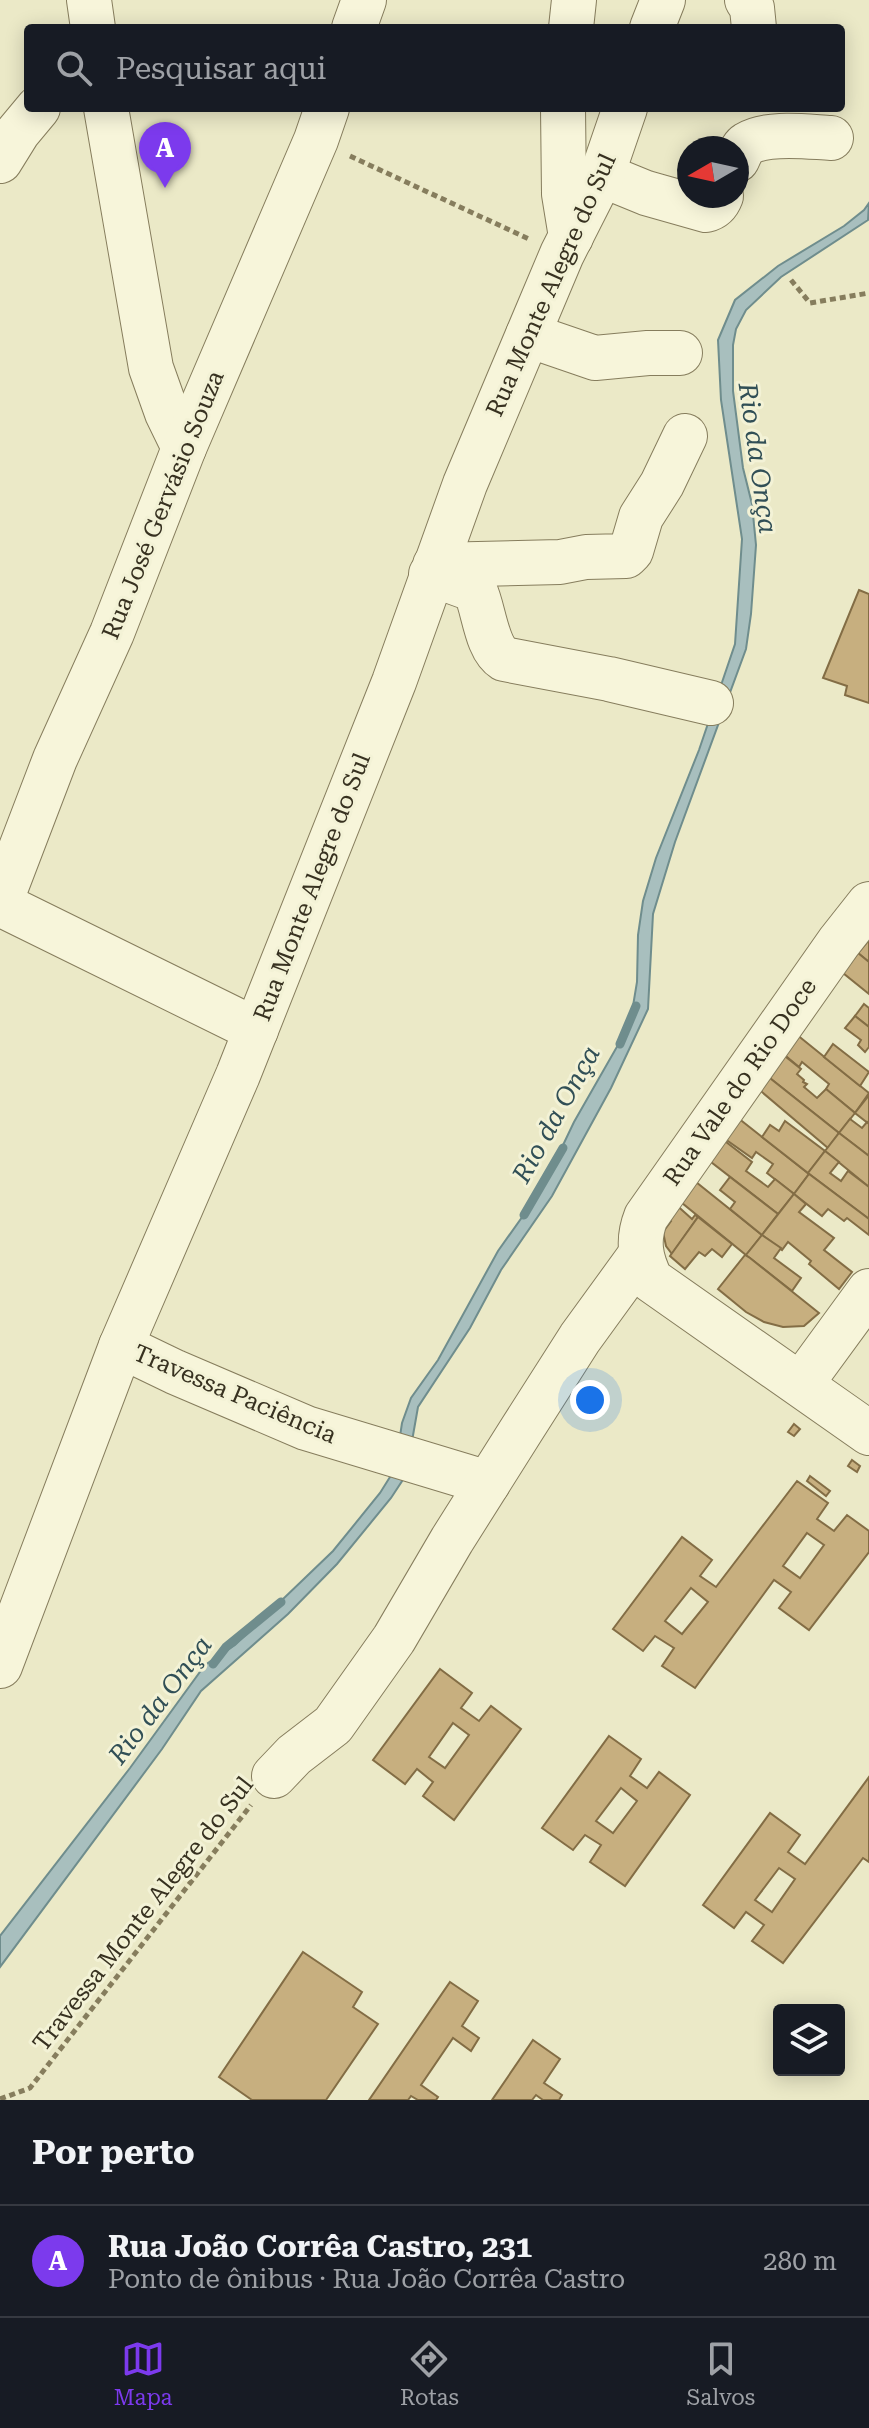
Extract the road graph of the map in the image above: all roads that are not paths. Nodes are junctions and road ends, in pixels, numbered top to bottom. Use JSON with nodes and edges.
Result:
{"nodes":[{"id":1,"x":89,"y":0,"type":"edge"},
{"id":2,"x":364,"y":0,"type":"edge"},
{"id":3,"x":574,"y":0,"type":"edge"},
{"id":4,"x":663,"y":0,"type":"edge"},
{"id":5,"x":747,"y":0,"type":"edge"},
{"id":6,"x":92,"y":24,"type":"edge"},
{"id":7,"x":355,"y":24,"type":"edge"},
{"id":8,"x":571,"y":24,"type":"edge"},
{"id":9,"x":654,"y":24,"type":"edge"},
{"id":10,"x":754,"y":24,"type":"edge"},
{"id":11,"x":35,"y":112,"type":"edge"},
{"id":12,"x":107,"y":112,"type":"edge"},
{"id":13,"x":563,"y":112,"type":"edge"},
{"id":14,"x":624,"y":112,"type":"edge"},
{"id":15,"x":322,"y":124,"type":"edge"},
{"id":16,"x":831,"y":138,"type":"dead end"},
{"id":17,"x":749,"y":144,"type":"edge"},
{"id":18,"x":0,"y":161,"type":"edge"},
{"id":19,"x":602,"y":175,"type":"junction"},
{"id":20,"x":677,"y":202,"type":"edge"},
{"id":21,"x":566,"y":246,"type":"junction"},
{"id":22,"x":528,"y":335,"type":"junction"},
{"id":23,"x":680,"y":353,"type":"dead end"},
{"id":24,"x":685,"y":436,"type":"dead end"},
{"id":25,"x":184,"y":448,"type":"junction"},
{"id":26,"x":433,"y":569,"type":"junction"},
{"id":27,"x":711,"y":703,"type":"dead end"},
{"id":28,"x":0,"y":904,"type":"edge"},
{"id":29,"x":869,"y":904,"type":"edge"},
{"id":30,"x":256,"y":1030,"type":"junction"},
{"id":31,"x":643,"y":1261,"type":"junction"},
{"id":32,"x":869,"y":1291,"type":"edge"},
{"id":33,"x":121,"y":1346,"type":"junction"},
{"id":34,"x":801,"y":1384,"type":"junction"},
{"id":35,"x":869,"y":1433,"type":"edge"},
{"id":36,"x":488,"y":1483,"type":"junction"},
{"id":37,"x":0,"y":1666,"type":"edge"},
{"id":38,"x":274,"y":1776,"type":"road end"}],
"edges":[{"from":1,"to":6,"type":"street"},
{"from":2,"to":7,"type":"street"},
{"from":3,"to":8,"type":"street"},
{"from":4,"to":9,"type":"street"},
{"from":5,"to":10,"type":"street"},
{"from":11,"to":18,"type":"street"},
{"from":12,"to":25,"type":"street"},
{"from":13,"to":21,"type":"street"},
{"from":14,"to":19,"type":"street","name":"Rua Monte Alegre do Sul"},
{"from":15,"to":25,"type":"street","name":"Rua José Gervásio Souza"},
{"from":16,"to":17,"type":"street"},
{"from":19,"to":20,"type":"street"},
{"from":19,"to":21,"type":"street","name":"Rua Monte Alegre do Sul"},
{"from":21,"to":22,"type":"street","name":"Rua Monte Alegre do Sul"},
{"from":22,"to":23,"type":"street"},
{"from":22,"to":26,"type":"street","name":"Rua Monte Alegre do Sul"},
{"from":24,"to":26,"type":"street"},
{"from":25,"to":28,"type":"street","name":"Rua José Gervásio Souza"},
{"from":26,"to":27,"type":"street"},
{"from":26,"to":30,"type":"street","name":"Rua Monte Alegre do Sul"},
{"from":28,"to":30,"type":"street"},
{"from":29,"to":31,"type":"street","name":"Rua Vale do Rio Doce"},
{"from":30,"to":33,"type":"street","name":"Rua Monte Alegre do Sul"},
{"from":31,"to":34,"type":"street"},
{"from":31,"to":36,"type":"street"},
{"from":32,"to":34,"type":"street"},
{"from":33,"to":36,"type":"street","name":"Travessa Paciência"},
{"from":33,"to":37,"type":"street","name":"Rua Monte Alegre do Sul"},
{"from":34,"to":35,"type":"street"},
{"from":36,"to":38,"type":"street"}]}
